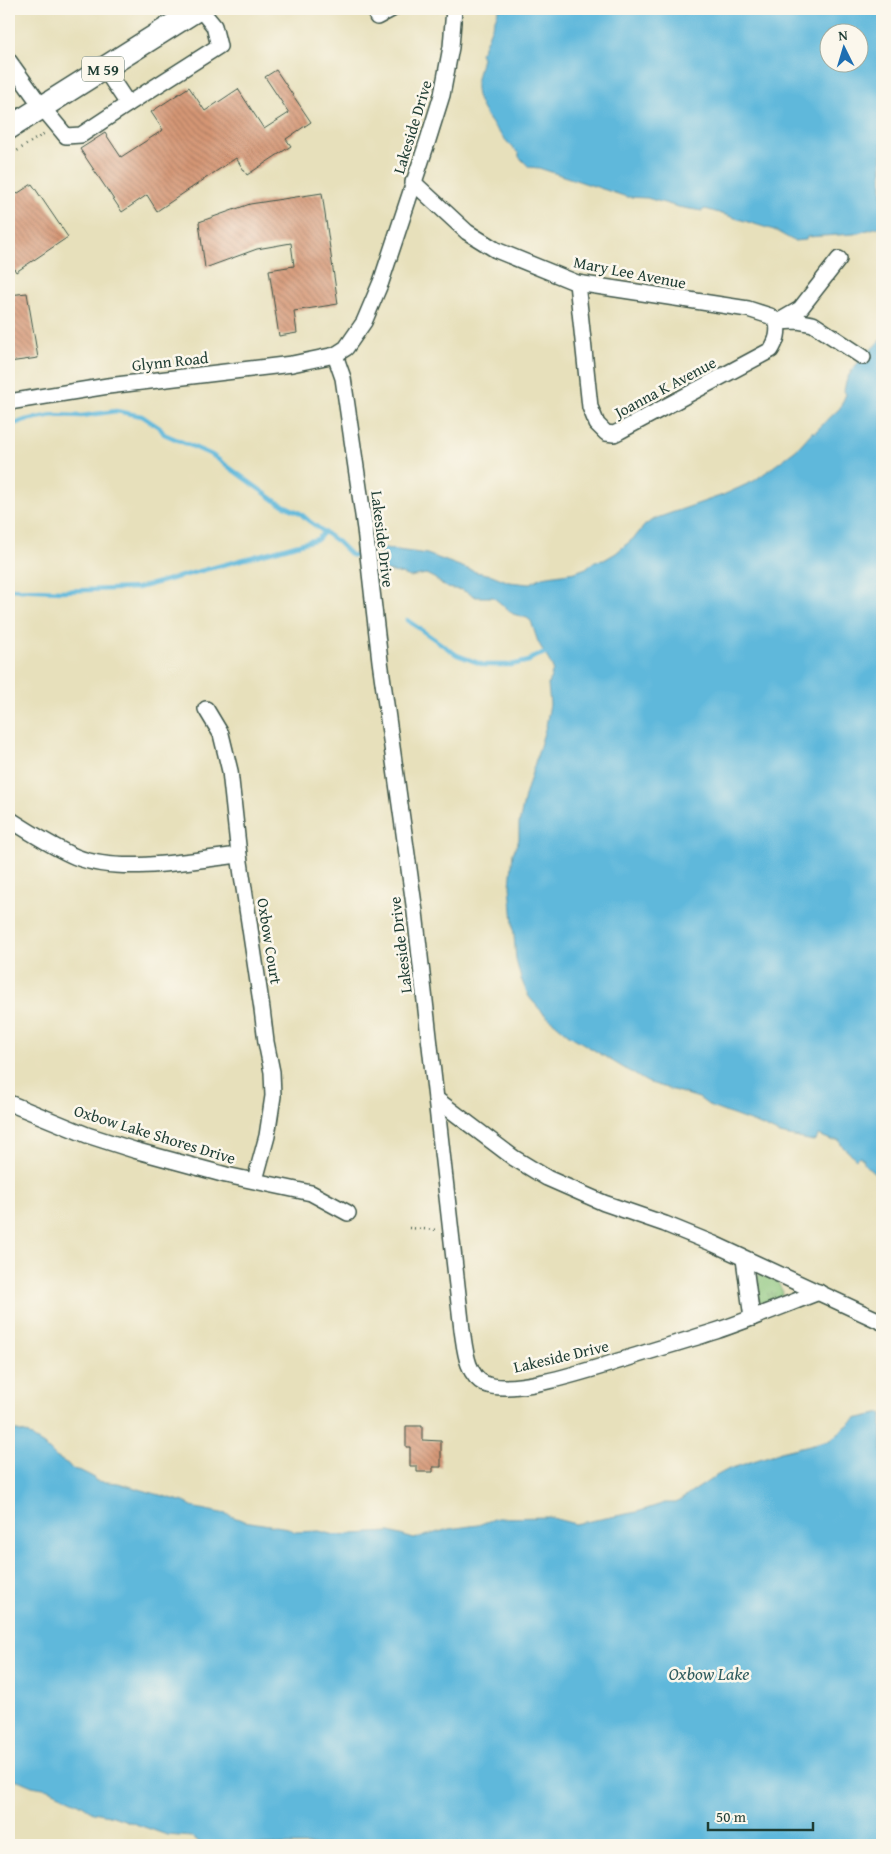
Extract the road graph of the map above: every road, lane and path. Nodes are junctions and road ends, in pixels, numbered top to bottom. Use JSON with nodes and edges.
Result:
{"nodes":[{"id":1,"x":198,"y":9,"type":"edge"},
{"id":2,"x":392,"y":9,"type":"edge"},
{"id":3,"x":454,"y":9,"type":"edge"},
{"id":4,"x":377,"y":17,"type":"dead end"},
{"id":5,"x":9,"y":61,"type":"edge"},
{"id":6,"x":104,"y":68,"type":"junction"},
{"id":7,"x":128,"y":104,"type":"junction"},
{"id":8,"x":42,"y":107,"type":"junction"},
{"id":9,"x":57,"y":125,"type":"junction"},
{"id":10,"x":9,"y":128,"type":"edge"},
{"id":11,"x":9,"y":156,"type":"edge"},
{"id":12,"x":414,"y":182,"type":"junction"},
{"id":13,"x":839,"y":260,"type":"dead end"},
{"id":14,"x":577,"y":283,"type":"junction"},
{"id":15,"x":777,"y":322,"type":"junction"},
{"id":16,"x":335,"y":355,"type":"junction"},
{"id":17,"x":863,"y":357,"type":"dead end"},
{"id":18,"x":9,"y":402,"type":"edge"},
{"id":19,"x":206,"y":709,"type":"dead end"},
{"id":20,"x":9,"y":819,"type":"edge"},
{"id":21,"x":239,"y":855,"type":"junction"},
{"id":22,"x":436,"y":1099,"type":"junction"},
{"id":23,"x":9,"y":1104,"type":"edge"},
{"id":24,"x":255,"y":1180,"type":"junction"},
{"id":25,"x":348,"y":1213,"type":"dead end"},
{"id":26,"x":409,"y":1228,"type":"dead end"},
{"id":27,"x":451,"y":1231,"type":"junction"},
{"id":28,"x":744,"y":1259,"type":"junction"},
{"id":29,"x":819,"y":1292,"type":"junction"},
{"id":30,"x":752,"y":1318,"type":"junction"},
{"id":31,"x":882,"y":1322,"type":"edge"}],
"edges":[{"from":1,"to":6,"type":"highway","number":"M 59"},
{"from":1,"to":7,"type":"street"},
{"from":2,"to":4,"type":"street"},
{"from":3,"to":12,"type":"street","name":"Lakeside Drive"},
{"from":5,"to":8,"type":"street"},
{"from":6,"to":7,"type":"street"},
{"from":6,"to":8,"type":"highway","number":"M 59"},
{"from":7,"to":9,"type":"street"},
{"from":8,"to":9,"type":"street"},
{"from":8,"to":10,"type":"highway","number":"M 59"},
{"from":9,"to":11,"type":"path"},
{"from":12,"to":14,"type":"street","name":"Mary Lee Avenue"},
{"from":12,"to":16,"type":"street","name":"Lakeside Drive"},
{"from":13,"to":15,"type":"street"},
{"from":14,"to":15,"type":"street","name":"Mary Lee Avenue"},
{"from":14,"to":15,"type":"street","name":"Joanna K Avenue"},
{"from":15,"to":17,"type":"street"},
{"from":16,"to":18,"type":"street","name":"Glynn Road"},
{"from":16,"to":22,"type":"street","name":"Lakeside Drive"},
{"from":19,"to":21,"type":"street","name":"Oxbow Court"},
{"from":20,"to":21,"type":"street"},
{"from":21,"to":24,"type":"street","name":"Oxbow Court"},
{"from":22,"to":27,"type":"street","name":"Lakeside Drive"},
{"from":22,"to":28,"type":"street"},
{"from":23,"to":24,"type":"street","name":"Oxbow Lake Shores Drive"},
{"from":24,"to":25,"type":"street","name":"Oxbow Lake Shores Drive"},
{"from":26,"to":27,"type":"path"},
{"from":27,"to":30,"type":"street","name":"Lakeside Drive"},
{"from":28,"to":29,"type":"street"},
{"from":28,"to":30,"type":"street"},
{"from":29,"to":30,"type":"street","name":"Lakeside Drive"},
{"from":29,"to":31,"type":"street"}]}
